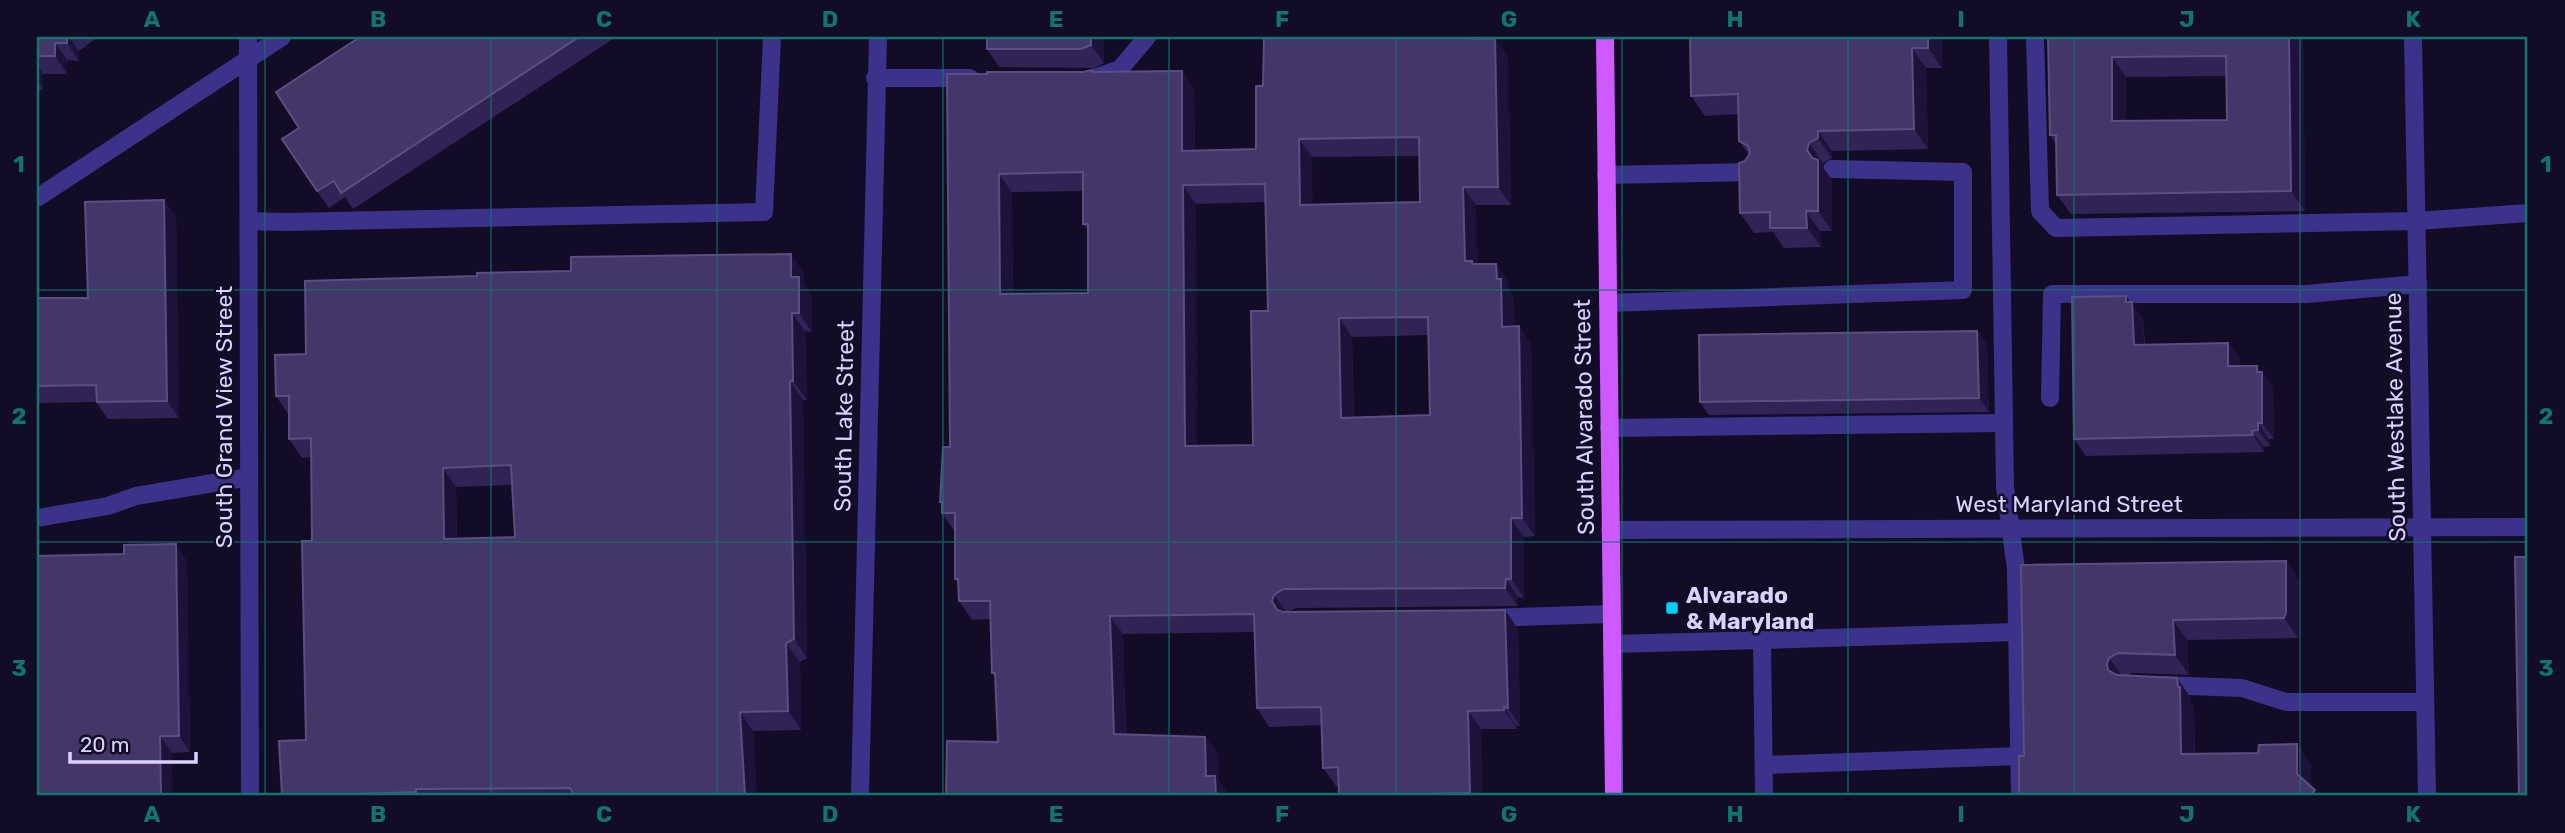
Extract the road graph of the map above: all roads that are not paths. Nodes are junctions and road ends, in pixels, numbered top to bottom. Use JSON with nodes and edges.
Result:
{"nodes":[{"id":1,"x":248,"y":37,"type":"edge"},
{"id":2,"x":282,"y":37,"type":"edge"},
{"id":3,"x":772,"y":37,"type":"edge"},
{"id":4,"x":878,"y":37,"type":"edge"},
{"id":5,"x":1147,"y":37,"type":"edge"},
{"id":6,"x":1605,"y":37,"type":"edge"},
{"id":7,"x":1998,"y":37,"type":"edge"},
{"id":8,"x":2035,"y":37,"type":"edge"},
{"id":9,"x":2413,"y":37,"type":"edge"},
{"id":10,"x":249,"y":59,"type":"junction"},
{"id":11,"x":875,"y":78,"type":"junction"},
{"id":12,"x":988,"y":78,"type":"edge"},
{"id":13,"x":1069,"y":79,"type":"edge"},
{"id":14,"x":1832,"y":169,"type":"edge"},
{"id":15,"x":1753,"y":172,"type":"edge"},
{"id":16,"x":1606,"y":175,"type":"junction"},
{"id":17,"x":37,"y":198,"type":"edge"},
{"id":18,"x":2528,"y":213,"type":"edge"},
{"id":19,"x":2416,"y":220,"type":"junction"},
{"id":20,"x":249,"y":221,"type":"junction"},
{"id":21,"x":2418,"y":284,"type":"junction"},
{"id":22,"x":1608,"y":303,"type":"junction"},
{"id":23,"x":2050,"y":398,"type":"dead end"},
{"id":24,"x":2004,"y":423,"type":"junction"},
{"id":25,"x":1609,"y":428,"type":"junction"},
{"id":26,"x":249,"y":477,"type":"junction"},
{"id":27,"x":37,"y":518,"type":"edge"},
{"id":28,"x":2421,"y":527,"type":"junction"},
{"id":29,"x":2528,"y":527,"type":"edge"},
{"id":30,"x":2010,"y":529,"type":"junction"},
{"id":31,"x":1610,"y":530,"type":"junction"},
{"id":32,"x":1611,"y":614,"type":"junction"},
{"id":33,"x":1469,"y":618,"type":"edge"},
{"id":34,"x":2017,"y":632,"type":"junction"},
{"id":35,"x":1762,"y":640,"type":"junction"},
{"id":36,"x":1612,"y":644,"type":"junction"},
{"id":37,"x":2146,"y":685,"type":"edge"},
{"id":38,"x":2425,"y":702,"type":"junction"},
{"id":39,"x":2020,"y":756,"type":"junction"},
{"id":40,"x":1764,"y":765,"type":"junction"},
{"id":41,"x":250,"y":796,"type":"edge"},
{"id":42,"x":860,"y":796,"type":"edge"},
{"id":43,"x":1614,"y":796,"type":"edge"},
{"id":44,"x":1764,"y":796,"type":"edge"},
{"id":45,"x":2020,"y":796,"type":"edge"},
{"id":46,"x":2427,"y":796,"type":"edge"}],
"edges":[{"from":1,"to":10,"type":"street","name":"South Grand View Street"},
{"from":2,"to":10,"type":"street"},
{"from":3,"to":20,"type":"street"},
{"from":4,"to":11,"type":"street","name":"South Lake Street"},
{"from":5,"to":13,"type":"street"},
{"from":6,"to":16,"type":"main road","name":"South Alvarado Street"},
{"from":7,"to":24,"type":"street"},
{"from":8,"to":19,"type":"street"},
{"from":9,"to":19,"type":"street","name":"South Westlake Avenue"},
{"from":10,"to":17,"type":"street"},
{"from":10,"to":20,"type":"street","name":"South Grand View Street"},
{"from":11,"to":12,"type":"street"},
{"from":11,"to":42,"type":"street","name":"South Lake Street"},
{"from":14,"to":22,"type":"street"},
{"from":15,"to":16,"type":"street"},
{"from":16,"to":22,"type":"main road","name":"South Alvarado Street"},
{"from":18,"to":19,"type":"street"},
{"from":19,"to":21,"type":"street","name":"South Westlake Avenue"},
{"from":20,"to":26,"type":"street","name":"South Grand View Street"},
{"from":21,"to":23,"type":"street"},
{"from":21,"to":28,"type":"street","name":"South Westlake Avenue"},
{"from":22,"to":25,"type":"main road","name":"South Alvarado Street"},
{"from":24,"to":25,"type":"street"},
{"from":24,"to":30,"type":"street"},
{"from":25,"to":31,"type":"main road","name":"South Alvarado Street"},
{"from":26,"to":27,"type":"street"},
{"from":26,"to":41,"type":"street","name":"South Grand View Street"},
{"from":28,"to":29,"type":"street","name":"West Maryland Street"},
{"from":28,"to":30,"type":"street","name":"West Maryland Street"},
{"from":28,"to":38,"type":"street","name":"South Westlake Avenue"},
{"from":30,"to":31,"type":"street","name":"West Maryland Street"},
{"from":30,"to":34,"type":"street"},
{"from":31,"to":32,"type":"main road","name":"South Alvarado Street"},
{"from":32,"to":33,"type":"street"},
{"from":32,"to":36,"type":"main road","name":"South Alvarado Street"},
{"from":34,"to":35,"type":"street"},
{"from":34,"to":39,"type":"street"},
{"from":35,"to":36,"type":"street"},
{"from":35,"to":40,"type":"street"},
{"from":36,"to":43,"type":"main road","name":"South Alvarado Street"},
{"from":37,"to":38,"type":"street"},
{"from":38,"to":46,"type":"street","name":"South Westlake Avenue"},
{"from":39,"to":40,"type":"street"},
{"from":39,"to":45,"type":"street"},
{"from":40,"to":44,"type":"street"}]}
